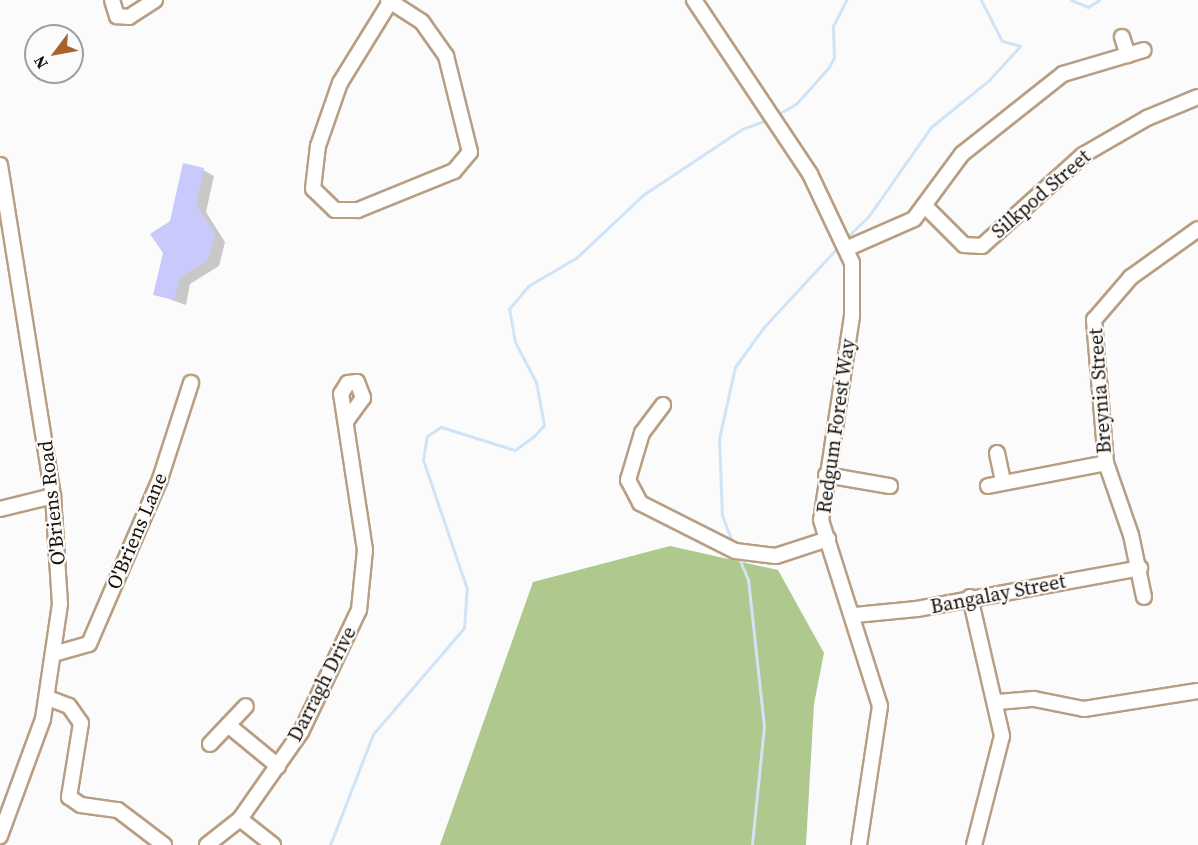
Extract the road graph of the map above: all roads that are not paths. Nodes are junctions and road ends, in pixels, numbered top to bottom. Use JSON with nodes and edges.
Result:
{"nodes":[{"id":1,"x":112,"y":0,"type":"edge"},
{"id":2,"x":155,"y":0,"type":"edge"},
{"id":3,"x":694,"y":0,"type":"edge"},
{"id":4,"x":389,"y":1,"type":"edge"},
{"id":5,"x":1122,"y":37,"type":"dead end"},
{"id":6,"x":1144,"y":50,"type":"dead end"},
{"id":7,"x":1128,"y":55,"type":"junction"},
{"id":8,"x":1198,"y":97,"type":"edge"},
{"id":9,"x":0,"y":165,"type":"edge"},
{"id":10,"x":927,"y":208,"type":"junction"},
{"id":11,"x":1198,"y":229,"type":"edge"},
{"id":12,"x":848,"y":248,"type":"junction"},
{"id":13,"x":191,"y":383,"type":"dead end"},
{"id":14,"x":663,"y":405,"type":"dead end"},
{"id":15,"x":346,"y":421,"type":"dead end"},
{"id":16,"x":997,"y":453,"type":"dead end"},
{"id":17,"x":1106,"y":464,"type":"junction"},
{"id":18,"x":826,"y":475,"type":"junction"},
{"id":19,"x":1003,"y":482,"type":"junction"},
{"id":20,"x":890,"y":486,"type":"dead end"},
{"id":21,"x":988,"y":486,"type":"dead end"},
{"id":22,"x":53,"y":496,"type":"junction"},
{"id":23,"x":0,"y":509,"type":"edge"},
{"id":24,"x":828,"y":539,"type":"junction"},
{"id":25,"x":1140,"y":568,"type":"junction"},
{"id":26,"x":970,"y":597,"type":"junction"},
{"id":27,"x":1144,"y":597,"type":"dead end"},
{"id":28,"x":855,"y":615,"type":"junction"},
{"id":29,"x":57,"y":653,"type":"junction"},
{"id":30,"x":1198,"y":691,"type":"edge"},
{"id":31,"x":48,"y":698,"type":"junction"},
{"id":32,"x":998,"y":702,"type":"junction"},
{"id":33,"x":246,"y":706,"type":"dead end"},
{"id":34,"x":228,"y":726,"type":"junction"},
{"id":35,"x":210,"y":744,"type":"dead end"},
{"id":36,"x":278,"y":766,"type":"junction"},
{"id":37,"x":240,"y":819,"type":"junction"},
{"id":38,"x":0,"y":836,"type":"edge"},
{"id":39,"x":164,"y":845,"type":"edge"},
{"id":40,"x":207,"y":845,"type":"edge"},
{"id":41,"x":273,"y":845,"type":"edge"},
{"id":42,"x":859,"y":845,"type":"edge"},
{"id":43,"x":974,"y":845,"type":"edge"}],
"edges":[{"from":1,"to":2,"type":"street"},
{"from":3,"to":12,"type":"street","name":"Redgum Forest Way"},
{"from":4,"to":4,"type":"street"},
{"from":5,"to":7,"type":"street"},
{"from":6,"to":7,"type":"street"},
{"from":7,"to":10,"type":"street"},
{"from":8,"to":10,"type":"street","name":"Silkpod Street"},
{"from":9,"to":22,"type":"street","name":"O'Briens Road"},
{"from":10,"to":12,"type":"street"},
{"from":11,"to":17,"type":"street","name":"Breynia Street"},
{"from":12,"to":18,"type":"street","name":"Redgum Forest Way"},
{"from":13,"to":29,"type":"street","name":"O'Briens Lane"},
{"from":14,"to":24,"type":"street"},
{"from":15,"to":36,"type":"street","name":"Darragh Drive"},
{"from":16,"to":19,"type":"street"},
{"from":17,"to":19,"type":"street"},
{"from":17,"to":25,"type":"street","name":"Breynia Street"},
{"from":18,"to":20,"type":"street"},
{"from":18,"to":24,"type":"street","name":"Redgum Forest Way"},
{"from":19,"to":21,"type":"street"},
{"from":22,"to":23,"type":"street"},
{"from":22,"to":29,"type":"street","name":"O'Briens Road"},
{"from":24,"to":28,"type":"street","name":"Redgum Forest Way"},
{"from":25,"to":26,"type":"street","name":"Bangalay Street"},
{"from":25,"to":27,"type":"street","name":"Breynia Street"},
{"from":26,"to":28,"type":"street","name":"Bangalay Street"},
{"from":26,"to":32,"type":"street"},
{"from":28,"to":42,"type":"street","name":"Redgum Forest Way"},
{"from":29,"to":31,"type":"street","name":"O'Briens Road"},
{"from":30,"to":32,"type":"street"},
{"from":31,"to":38,"type":"street","name":"O'Briens Road"},
{"from":31,"to":39,"type":"street"},
{"from":32,"to":43,"type":"street"},
{"from":33,"to":34,"type":"street"},
{"from":34,"to":35,"type":"street"},
{"from":34,"to":36,"type":"street"},
{"from":36,"to":37,"type":"street","name":"Darragh Drive"},
{"from":37,"to":40,"type":"street","name":"Darragh Drive"},
{"from":37,"to":41,"type":"street"}]}
